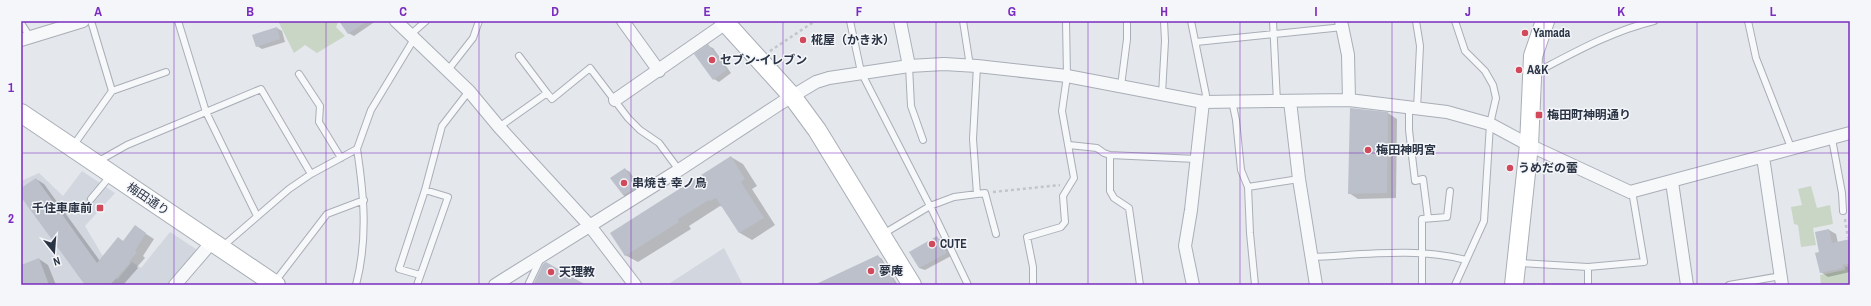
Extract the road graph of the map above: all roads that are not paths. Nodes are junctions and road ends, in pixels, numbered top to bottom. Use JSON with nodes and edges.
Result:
{"nodes":[{"id":1,"x":83,"y":21,"type":"edge"},
{"id":2,"x":178,"y":21,"type":"edge"},
{"id":3,"x":396,"y":21,"type":"edge"},
{"id":4,"x":426,"y":21,"type":"edge"},
{"id":5,"x":479,"y":21,"type":"edge"},
{"id":6,"x":623,"y":21,"type":"edge"},
{"id":7,"x":850,"y":21,"type":"edge"},
{"id":8,"x":900,"y":21,"type":"edge"},
{"id":9,"x":963,"y":21,"type":"edge"},
{"id":10,"x":1066,"y":21,"type":"edge"},
{"id":11,"x":1127,"y":21,"type":"edge"},
{"id":12,"x":1164,"y":21,"type":"edge"},
{"id":13,"x":1191,"y":21,"type":"edge"},
{"id":14,"x":1273,"y":21,"type":"edge"},
{"id":15,"x":1416,"y":21,"type":"edge"},
{"id":16,"x":1455,"y":21,"type":"edge"},
{"id":17,"x":1544,"y":21,"type":"edge"},
{"id":18,"x":1654,"y":21,"type":"edge"},
{"id":19,"x":1748,"y":21,"type":"edge"},
{"id":20,"x":21,"y":22,"type":"edge"},
{"id":21,"x":725,"y":22,"type":"edge"},
{"id":22,"x":1636,"y":23,"type":"edge"},
{"id":23,"x":1342,"y":24,"type":"edge"},
{"id":24,"x":1275,"y":34,"type":"junction"},
{"id":25,"x":412,"y":37,"type":"junction"},
{"id":26,"x":26,"y":39,"type":"edge"},
{"id":27,"x":1196,"y":42,"type":"junction"},
{"id":28,"x":519,"y":56,"type":"dead end"},
{"id":29,"x":909,"y":66,"type":"junction"},
{"id":30,"x":974,"y":66,"type":"junction"},
{"id":31,"x":448,"y":70,"type":"junction"},
{"id":32,"x":659,"y":71,"type":"junction"},
{"id":33,"x":166,"y":72,"type":"dead end"},
{"id":34,"x":861,"y":72,"type":"junction"},
{"id":35,"x":299,"y":74,"type":"dead end"},
{"id":36,"x":1532,"y":75,"type":"junction"},
{"id":37,"x":1068,"y":76,"type":"junction"},
{"id":38,"x":1120,"y":86,"type":"junction"},
{"id":39,"x":112,"y":91,"type":"junction"},
{"id":40,"x":469,"y":91,"type":"junction"},
{"id":41,"x":547,"y":93,"type":"junction"},
{"id":42,"x":1162,"y":94,"type":"junction"},
{"id":43,"x":792,"y":96,"type":"junction"},
{"id":44,"x":615,"y":100,"type":"junction"},
{"id":45,"x":1348,"y":100,"type":"junction"},
{"id":46,"x":1232,"y":101,"type":"junction"},
{"id":47,"x":1290,"y":101,"type":"junction"},
{"id":48,"x":1203,"y":102,"type":"junction"},
{"id":49,"x":1278,"y":102,"type":"junction"},
{"id":50,"x":1413,"y":108,"type":"junction"},
{"id":51,"x":206,"y":112,"type":"junction"},
{"id":52,"x":21,"y":113,"type":"edge"},
{"id":53,"x":1490,"y":124,"type":"junction"},
{"id":54,"x":499,"y":127,"type":"junction"},
{"id":55,"x":1850,"y":134,"type":"edge"},
{"id":56,"x":1832,"y":139,"type":"junction"},
{"id":57,"x":923,"y":140,"type":"dead end"},
{"id":58,"x":1069,"y":145,"type":"junction"},
{"id":59,"x":1529,"y":145,"type":"junction"},
{"id":60,"x":72,"y":148,"type":"junction"},
{"id":61,"x":357,"y":149,"type":"junction"},
{"id":62,"x":1792,"y":150,"type":"junction"},
{"id":63,"x":1110,"y":155,"type":"junction"},
{"id":64,"x":1763,"y":157,"type":"junction"},
{"id":65,"x":341,"y":158,"type":"junction"},
{"id":66,"x":1196,"y":159,"type":"junction"},
{"id":67,"x":95,"y":163,"type":"junction"},
{"id":68,"x":679,"y":170,"type":"junction"},
{"id":69,"x":112,"y":174,"type":"junction"},
{"id":70,"x":311,"y":174,"type":"junction"},
{"id":71,"x":1299,"y":180,"type":"junction"},
{"id":72,"x":1672,"y":182,"type":"junction"},
{"id":73,"x":1248,"y":187,"type":"junction"},
{"id":74,"x":425,"y":190,"type":"junction"},
{"id":75,"x":1450,"y":191,"type":"dead end"},
{"id":76,"x":1632,"y":191,"type":"junction"},
{"id":77,"x":977,"y":194,"type":"junction"},
{"id":78,"x":91,"y":199,"type":"dead end"},
{"id":79,"x":364,"y":200,"type":"junction"},
{"id":80,"x":930,"y":206,"type":"junction"},
{"id":81,"x":1843,"y":211,"type":"dead end"},
{"id":82,"x":256,"y":216,"type":"junction"},
{"id":83,"x":1428,"y":218,"type":"junction"},
{"id":84,"x":590,"y":226,"type":"junction"},
{"id":85,"x":996,"y":234,"type":"dead end"},
{"id":86,"x":881,"y":235,"type":"junction"},
{"id":87,"x":216,"y":245,"type":"junction"},
{"id":88,"x":1422,"y":253,"type":"junction"},
{"id":89,"x":542,"y":257,"type":"junction"},
{"id":90,"x":1311,"y":257,"type":"junction"},
{"id":91,"x":1466,"y":260,"type":"junction"},
{"id":92,"x":1516,"y":263,"type":"junction"},
{"id":93,"x":1588,"y":267,"type":"junction"},
{"id":94,"x":420,"y":275,"type":"junction"},
{"id":95,"x":1781,"y":280,"type":"edge"},
{"id":96,"x":270,"y":283,"type":"edge"},
{"id":97,"x":176,"y":285,"type":"edge"},
{"id":98,"x":356,"y":285,"type":"edge"},
{"id":99,"x":417,"y":285,"type":"edge"},
{"id":100,"x":495,"y":285,"type":"edge"},
{"id":101,"x":528,"y":285,"type":"edge"},
{"id":102,"x":635,"y":285,"type":"edge"},
{"id":103,"x":912,"y":285,"type":"edge"},
{"id":104,"x":968,"y":285,"type":"edge"},
{"id":105,"x":1033,"y":285,"type":"edge"},
{"id":106,"x":1140,"y":285,"type":"edge"},
{"id":107,"x":1193,"y":285,"type":"edge"},
{"id":108,"x":1256,"y":285,"type":"edge"},
{"id":109,"x":1316,"y":285,"type":"edge"},
{"id":110,"x":1422,"y":285,"type":"edge"},
{"id":111,"x":1455,"y":285,"type":"edge"},
{"id":112,"x":1514,"y":285,"type":"edge"},
{"id":113,"x":1588,"y":285,"type":"edge"},
{"id":114,"x":1687,"y":285,"type":"edge"},
{"id":115,"x":1729,"y":285,"type":"edge"}],
"edges":[{"from":1,"to":26,"type":"street"},
{"from":1,"to":39,"type":"lane"},
{"from":2,"to":51,"type":"lane"},
{"from":3,"to":25,"type":"street"},
{"from":4,"to":25,"type":"lane"},
{"from":5,"to":31,"type":"lane"},
{"from":6,"to":32,"type":"street"},
{"from":7,"to":34,"type":"lane"},
{"from":8,"to":29,"type":"street"},
{"from":9,"to":30,"type":"lane"},
{"from":10,"to":37,"type":"lane"},
{"from":11,"to":38,"type":"lane"},
{"from":12,"to":42,"type":"lane"},
{"from":13,"to":27,"type":"lane"},
{"from":14,"to":24,"type":"lane"},
{"from":15,"to":50,"type":"lane"},
{"from":16,"to":53,"type":"lane"},
{"from":17,"to":36,"type":"street"},
{"from":18,"to":22,"type":"lane"},
{"from":19,"to":62,"type":"lane"},
{"from":20,"to":26,"type":"lane"},
{"from":21,"to":32,"type":"street"},
{"from":21,"to":43,"type":"street"},
{"from":22,"to":36,"type":"lane"},
{"from":23,"to":24,"type":"lane"},
{"from":23,"to":45,"type":"street"},
{"from":24,"to":27,"type":"lane"},
{"from":24,"to":49,"type":"lane"},
{"from":25,"to":31,"type":"street"},
{"from":25,"to":61,"type":"lane"},
{"from":27,"to":48,"type":"lane"},
{"from":28,"to":41,"type":"lane"},
{"from":29,"to":30,"type":"street"},
{"from":29,"to":34,"type":"street"},
{"from":29,"to":57,"type":"lane"},
{"from":30,"to":37,"type":"street"},
{"from":30,"to":77,"type":"lane"},
{"from":31,"to":40,"type":"street"},
{"from":32,"to":44,"type":"street"},
{"from":33,"to":39,"type":"lane"},
{"from":34,"to":43,"type":"street"},
{"from":34,"to":80,"type":"lane"},
{"from":35,"to":65,"type":"lane"},
{"from":36,"to":59,"type":"street"},
{"from":37,"to":38,"type":"street"},
{"from":37,"to":58,"type":"lane"},
{"from":38,"to":42,"type":"street"},
{"from":39,"to":60,"type":"lane"},
{"from":40,"to":54,"type":"street"},
{"from":40,"to":74,"type":"lane"},
{"from":41,"to":44,"type":"lane"},
{"from":41,"to":54,"type":"lane"},
{"from":42,"to":48,"type":"street"},
{"from":43,"to":68,"type":"street"},
{"from":43,"to":86,"type":"street"},
{"from":44,"to":68,"type":"lane"},
{"from":45,"to":47,"type":"street"},
{"from":45,"to":50,"type":"street"},
{"from":46,"to":48,"type":"street"},
{"from":46,"to":49,"type":"street"},
{"from":46,"to":73,"type":"lane"},
{"from":47,"to":49,"type":"street"},
{"from":47,"to":71,"type":"street"},
{"from":48,"to":66,"type":"street"},
{"from":50,"to":53,"type":"street"},
{"from":50,"to":83,"type":"lane"},
{"from":51,"to":67,"type":"lane"},
{"from":51,"to":70,"type":"lane"},
{"from":51,"to":82,"type":"lane"},
{"from":52,"to":60,"type":"street","name":"梅田通り"},
{"from":53,"to":59,"type":"street"},
{"from":53,"to":91,"type":"lane"},
{"from":54,"to":84,"type":"street"},
{"from":55,"to":56,"type":"street"},
{"from":56,"to":62,"type":"street"},
{"from":56,"to":81,"type":"lane"},
{"from":58,"to":63,"type":"lane"},
{"from":58,"to":105,"type":"lane"},
{"from":59,"to":76,"type":"street"},
{"from":59,"to":92,"type":"street"},
{"from":60,"to":67,"type":"street","name":"梅田通り"},
{"from":61,"to":65,"type":"lane"},
{"from":61,"to":79,"type":"lane"},
{"from":62,"to":64,"type":"street"},
{"from":63,"to":66,"type":"lane"},
{"from":63,"to":106,"type":"lane"},
{"from":64,"to":72,"type":"street"},
{"from":64,"to":95,"type":"street"},
{"from":65,"to":70,"type":"lane"},
{"from":66,"to":107,"type":"street"},
{"from":67,"to":69,"type":"street","name":"梅田通り"},
{"from":68,"to":84,"type":"street"},
{"from":69,"to":78,"type":"lane"},
{"from":69,"to":87,"type":"street","name":"梅田通り"},
{"from":70,"to":82,"type":"lane"},
{"from":71,"to":73,"type":"lane"},
{"from":71,"to":90,"type":"street"},
{"from":72,"to":76,"type":"street"},
{"from":72,"to":114,"type":"street"},
{"from":73,"to":108,"type":"lane"},
{"from":74,"to":94,"type":"lane"},
{"from":74,"to":94,"type":"lane"},
{"from":75,"to":83,"type":"lane"},
{"from":76,"to":93,"type":"lane"},
{"from":77,"to":80,"type":"lane"},
{"from":77,"to":85,"type":"lane"},
{"from":79,"to":96,"type":"lane"},
{"from":79,"to":98,"type":"lane"},
{"from":80,"to":86,"type":"lane"},
{"from":80,"to":104,"type":"lane"},
{"from":82,"to":87,"type":"lane"},
{"from":83,"to":88,"type":"lane"},
{"from":84,"to":89,"type":"street"},
{"from":84,"to":102,"type":"street"},
{"from":86,"to":103,"type":"street"},
{"from":87,"to":96,"type":"street","name":"梅田通り"},
{"from":87,"to":97,"type":"street"},
{"from":88,"to":90,"type":"lane"},
{"from":88,"to":91,"type":"lane"},
{"from":88,"to":110,"type":"lane"},
{"from":89,"to":100,"type":"street"},
{"from":89,"to":101,"type":"lane"},
{"from":90,"to":109,"type":"street"},
{"from":91,"to":111,"type":"lane"},
{"from":92,"to":93,"type":"lane"},
{"from":92,"to":112,"type":"street"},
{"from":93,"to":113,"type":"lane"},
{"from":94,"to":99,"type":"lane"},
{"from":95,"to":115,"type":"lane"}]}
